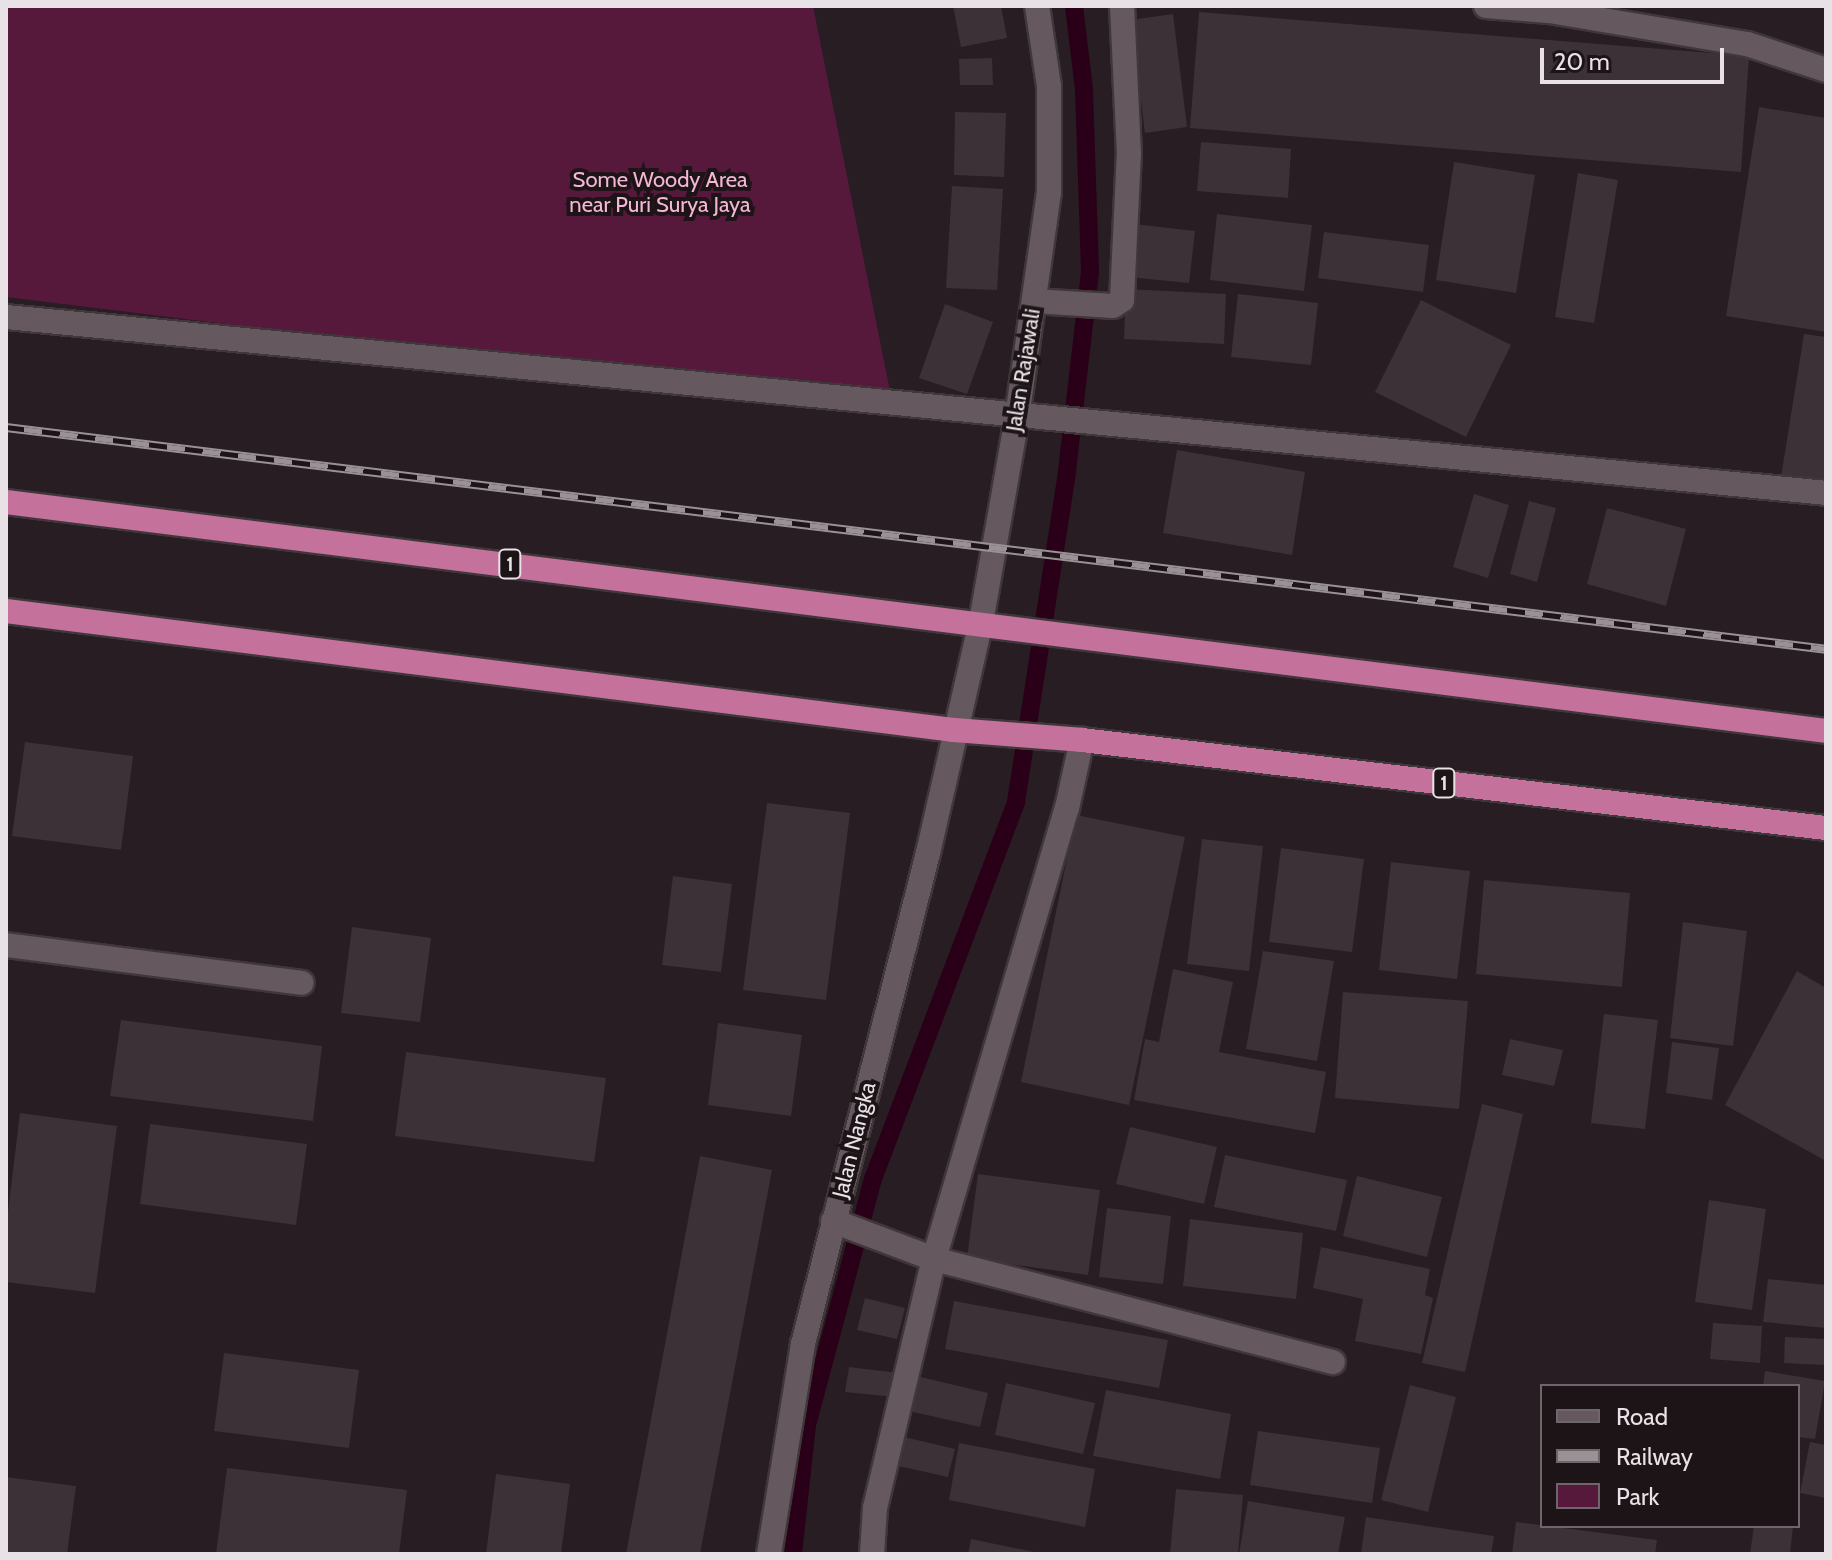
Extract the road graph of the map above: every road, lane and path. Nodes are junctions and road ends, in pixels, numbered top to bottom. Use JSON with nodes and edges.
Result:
{"nodes":[{"id":1,"x":1122,"y":6,"type":"edge"},
{"id":2,"x":1486,"y":6,"type":"edge"},
{"id":3,"x":1042,"y":7,"type":"edge"},
{"id":4,"x":1826,"y":70,"type":"edge"},
{"id":5,"x":1041,"y":302,"type":"junction"},
{"id":6,"x":6,"y":317,"type":"edge"},
{"id":7,"x":1026,"y":418,"type":"junction"},
{"id":8,"x":1826,"y":493,"type":"edge"},
{"id":9,"x":6,"y":502,"type":"edge"},
{"id":10,"x":6,"y":611,"type":"edge"},
{"id":11,"x":981,"y":622,"type":"junction"},
{"id":12,"x":953,"y":730,"type":"junction"},
{"id":13,"x":1826,"y":731,"type":"edge"},
{"id":14,"x":1072,"y":739,"type":"junction"},
{"id":15,"x":1826,"y":828,"type":"edge"},
{"id":16,"x":6,"y":945,"type":"edge"},
{"id":17,"x":302,"y":983,"type":"dead end"},
{"id":18,"x":841,"y":1225,"type":"junction"},
{"id":19,"x":928,"y":1256,"type":"junction"},
{"id":20,"x":1333,"y":1362,"type":"dead end"},
{"id":21,"x":769,"y":1554,"type":"edge"},
{"id":22,"x":872,"y":1554,"type":"edge"}],
"edges":[{"from":1,"to":5,"type":"street"},
{"from":2,"to":4,"type":"street"},
{"from":3,"to":5,"type":"street","name":"Jalan Rajawali"},
{"from":5,"to":7,"type":"street","name":"Jalan Rajawali"},
{"from":6,"to":7,"type":"street"},
{"from":7,"to":8,"type":"street"},
{"from":7,"to":11,"type":"street","name":"Jalan Rajawali"},
{"from":9,"to":11,"type":"highway","number":"1"},
{"from":10,"to":12,"type":"highway","number":"1"},
{"from":11,"to":12,"type":"street","name":"Jalan Rajawali"},
{"from":11,"to":13,"type":"highway","number":"1"},
{"from":12,"to":14,"type":"highway","number":"1"},
{"from":12,"to":18,"type":"street","name":"Jalan Nangka"},
{"from":14,"to":15,"type":"highway","number":"1"},
{"from":14,"to":19,"type":"street"},
{"from":16,"to":17,"type":"street"},
{"from":18,"to":19,"type":"street"},
{"from":18,"to":21,"type":"street","name":"Jalan Nangka"},
{"from":19,"to":20,"type":"street"},
{"from":19,"to":22,"type":"street"}]}
